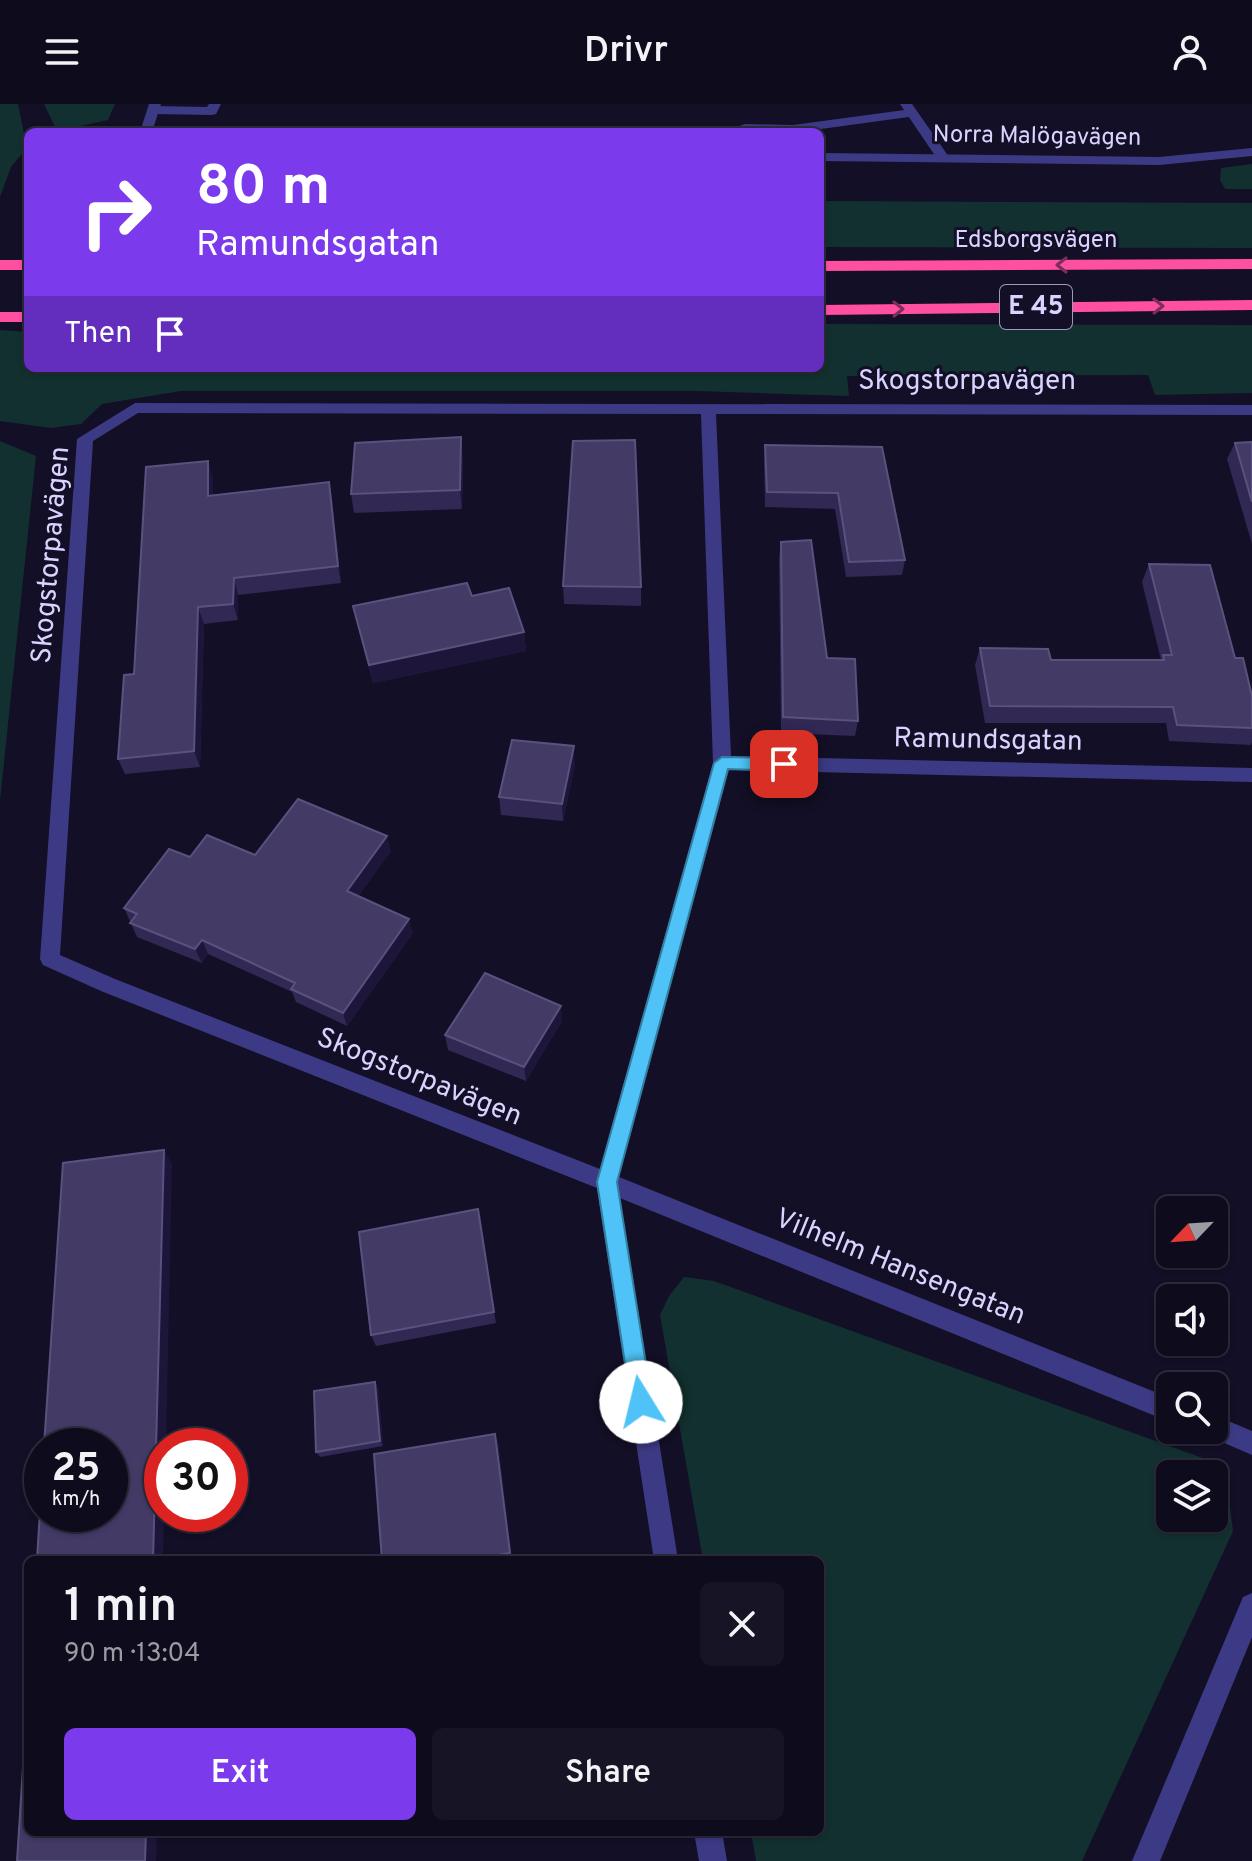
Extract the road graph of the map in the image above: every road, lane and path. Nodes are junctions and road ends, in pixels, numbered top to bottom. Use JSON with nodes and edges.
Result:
{"nodes":[{"id":1,"x":215,"y":104,"type":"edge"},
{"id":2,"x":154,"y":107,"type":"edge"},
{"id":3,"x":909,"y":109,"type":"edge"},
{"id":4,"x":147,"y":128,"type":"edge"},
{"id":5,"x":799,"y":128,"type":"edge"},
{"id":6,"x":1252,"y":152,"type":"edge"},
{"id":7,"x":824,"y":157,"type":"edge"},
{"id":8,"x":943,"y":157,"type":"junction"},
{"id":9,"x":1252,"y":264,"type":"edge"},
{"id":10,"x":0,"y":265,"type":"edge"},
{"id":11,"x":24,"y":265,"type":"edge"},
{"id":12,"x":824,"y":266,"type":"edge"},
{"id":13,"x":1252,"y":305,"type":"edge"},
{"id":14,"x":824,"y":310,"type":"edge"},
{"id":15,"x":0,"y":317,"type":"edge"},
{"id":16,"x":24,"y":317,"type":"edge"},
{"id":17,"x":708,"y":410,"type":"junction"},
{"id":18,"x":1252,"y":410,"type":"edge"},
{"id":19,"x":722,"y":763,"type":"junction"},
{"id":20,"x":1252,"y":775,"type":"edge"},
{"id":21,"x":607,"y":1182,"type":"junction"},
{"id":22,"x":1156,"y":1404,"type":"edge"},
{"id":23,"x":1228,"y":1433,"type":"edge"},
{"id":24,"x":1252,"y":1443,"type":"edge"},
{"id":25,"x":665,"y":1556,"type":"edge"},
{"id":26,"x":1252,"y":1606,"type":"edge"},
{"id":27,"x":709,"y":1836,"type":"edge"},
{"id":28,"x":713,"y":1861,"type":"edge"},
{"id":29,"x":1146,"y":1861,"type":"edge"}],
"edges":[{"from":1,"to":2,"type":"street"},
{"from":2,"to":4,"type":"street"},
{"from":3,"to":5,"type":"street"},
{"from":3,"to":8,"type":"street"},
{"from":6,"to":8,"type":"street","name":"Norra Malögavägen"},
{"from":7,"to":8,"type":"street","name":"Norra Malögavägen"},
{"from":9,"to":12,"type":"highway","name":"Edsborgsvägen","number":"E 45","one_way":true},
{"from":10,"to":11,"type":"highway"},
{"from":14,"to":13,"type":"highway","number":"E 45","one_way":true},
{"from":15,"to":16,"type":"highway"},
{"from":17,"to":18,"type":"street","name":"Skogstorpavägen"},
{"from":17,"to":19,"type":"street"},
{"from":17,"to":21,"type":"street","name":"Skogstorpavägen"},
{"from":19,"to":20,"type":"street","name":"Ramundsgatan"},
{"from":19,"to":21,"type":"street"},
{"from":21,"to":22,"type":"street","name":"Vilhelm Hansengatan"},
{"from":21,"to":25,"type":"street"},
{"from":23,"to":24,"type":"street"},
{"from":26,"to":29,"type":"street"},
{"from":27,"to":28,"type":"street"}]}
